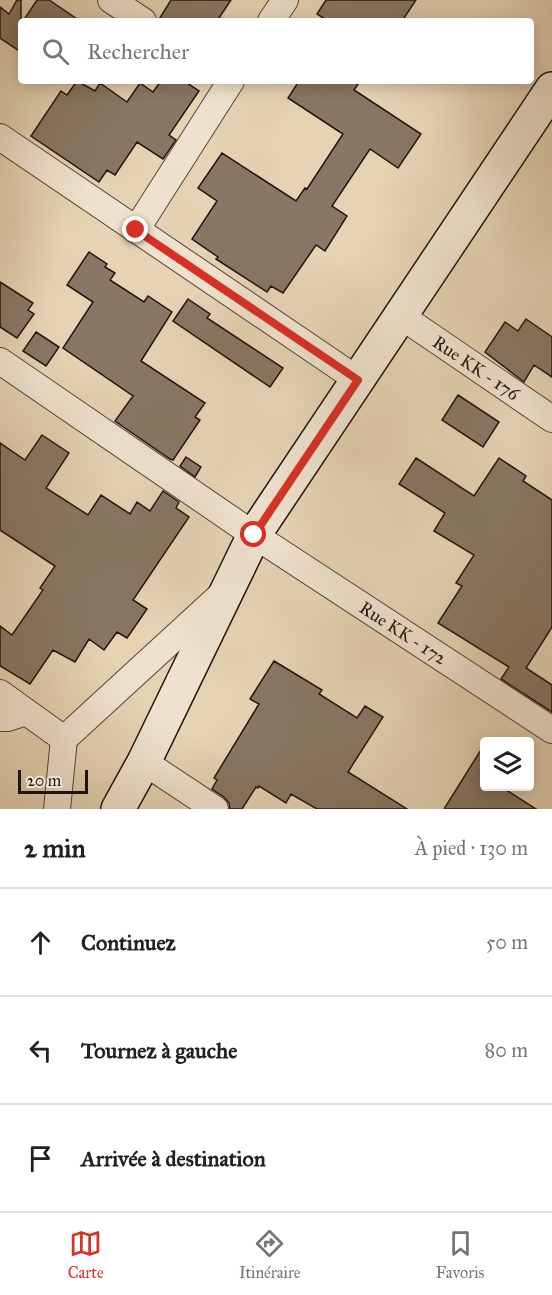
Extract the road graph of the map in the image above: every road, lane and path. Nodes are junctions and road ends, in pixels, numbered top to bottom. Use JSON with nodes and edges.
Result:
{"nodes":[{"id":1,"x":111,"y":0,"type":"edge"},
{"id":2,"x":285,"y":0,"type":"edge"},
{"id":3,"x":138,"y":18,"type":"edge"},
{"id":4,"x":273,"y":18,"type":"edge"},
{"id":5,"x":229,"y":84,"type":"edge"},
{"id":6,"x":552,"y":88,"type":"edge"},
{"id":7,"x":0,"y":137,"type":"edge"},
{"id":8,"x":136,"y":230,"type":"junction"},
{"id":9,"x":401,"y":316,"type":"junction"},
{"id":10,"x":0,"y":361,"type":"edge"},
{"id":11,"x":358,"y":380,"type":"junction"},
{"id":12,"x":552,"y":419,"type":"edge"},
{"id":13,"x":254,"y":535,"type":"junction"},
{"id":14,"x":229,"y":588,"type":"junction"},
{"id":15,"x":0,"y":693,"type":"edge"},
{"id":16,"x":26,"y":712,"type":"junction"},
{"id":17,"x":0,"y":718,"type":"edge"},
{"id":18,"x":552,"y":730,"type":"edge"},
{"id":19,"x":63,"y":739,"type":"junction"},
{"id":20,"x":144,"y":762,"type":"junction"},
{"id":21,"x":57,"y":809,"type":"edge"},
{"id":22,"x":118,"y":809,"type":"edge"},
{"id":23,"x":215,"y":809,"type":"edge"}],
"edges":[{"from":1,"to":3,"type":"street"},
{"from":2,"to":4,"type":"street"},
{"from":5,"to":8,"type":"street"},
{"from":6,"to":9,"type":"street"},
{"from":7,"to":8,"type":"street"},
{"from":8,"to":11,"type":"street"},
{"from":9,"to":11,"type":"street"},
{"from":9,"to":12,"type":"street","name":"Rue KK - 176"},
{"from":10,"to":13,"type":"street","name":"Rue KK - 172"},
{"from":11,"to":13,"type":"street"},
{"from":13,"to":14,"type":"street"},
{"from":13,"to":18,"type":"street","name":"Rue KK - 172"},
{"from":14,"to":19,"type":"street"},
{"from":14,"to":20,"type":"street"},
{"from":15,"to":16,"type":"street"},
{"from":16,"to":17,"type":"street"},
{"from":16,"to":19,"type":"street"},
{"from":19,"to":21,"type":"street"},
{"from":20,"to":22,"type":"street"},
{"from":20,"to":23,"type":"street"}]}
